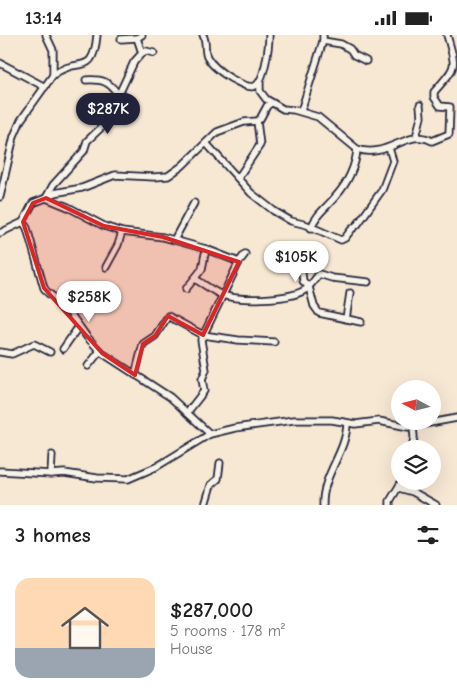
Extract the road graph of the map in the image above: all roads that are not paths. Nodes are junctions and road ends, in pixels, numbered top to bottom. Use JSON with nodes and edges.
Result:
{"nodes":[{"id":1,"x":46,"y":35,"type":"edge"},
{"id":2,"x":97,"y":35,"type":"edge"},
{"id":3,"x":203,"y":35,"type":"edge"},
{"id":4,"x":269,"y":35,"type":"edge"},
{"id":5,"x":447,"y":35,"type":"edge"},
{"id":6,"x":140,"y":36,"type":"edge"},
{"id":7,"x":323,"y":38,"type":"edge"},
{"id":8,"x":121,"y":39,"type":"dead end"},
{"id":9,"x":142,"y":53,"type":"junction"},
{"id":10,"x":154,"y":53,"type":"dead end"},
{"id":11,"x":366,"y":61,"type":"dead end"},
{"id":12,"x":0,"y":63,"type":"edge"},
{"id":13,"x":53,"y":75,"type":"junction"},
{"id":14,"x":86,"y":80,"type":"dead end"},
{"id":15,"x":260,"y":82,"type":"junction"},
{"id":16,"x":45,"y":87,"type":"junction"},
{"id":17,"x":118,"y":95,"type":"junction"},
{"id":18,"x":271,"y":103,"type":"junction"},
{"id":19,"x":420,"y":105,"type":"dead end"},
{"id":20,"x":301,"y":111,"type":"junction"},
{"id":21,"x":257,"y":121,"type":"junction"},
{"id":22,"x":416,"y":137,"type":"junction"},
{"id":23,"x":206,"y":143,"type":"junction"},
{"id":24,"x":390,"y":148,"type":"junction"},
{"id":25,"x":357,"y":149,"type":"junction"},
{"id":26,"x":238,"y":178,"type":"junction"},
{"id":27,"x":0,"y":193,"type":"edge"},
{"id":28,"x":46,"y":198,"type":"junction"},
{"id":29,"x":194,"y":203,"type":"dead end"},
{"id":30,"x":23,"y":222,"type":"junction"},
{"id":31,"x":311,"y":228,"type":"junction"},
{"id":32,"x":122,"y":232,"type":"junction"},
{"id":33,"x":0,"y":233,"type":"edge"},
{"id":34,"x":174,"y":240,"type":"junction"},
{"id":35,"x":206,"y":249,"type":"junction"},
{"id":36,"x":244,"y":254,"type":"dead end"},
{"id":37,"x":239,"y":262,"type":"junction"},
{"id":38,"x":301,"y":266,"type":"dead end"},
{"id":39,"x":106,"y":267,"type":"dead end"},
{"id":40,"x":195,"y":279,"type":"junction"},
{"id":41,"x":368,"y":282,"type":"dead end"},
{"id":42,"x":309,"y":287,"type":"junction"},
{"id":43,"x":186,"y":289,"type":"dead end"},
{"id":44,"x":350,"y":293,"type":"dead end"},
{"id":45,"x":223,"y":295,"type":"junction"},
{"id":46,"x":346,"y":319,"type":"junction"},
{"id":47,"x":361,"y":322,"type":"dead end"},
{"id":48,"x":79,"y":326,"type":"junction"},
{"id":49,"x":203,"y":335,"type":"junction"},
{"id":50,"x":274,"y":342,"type":"dead end"},
{"id":51,"x":63,"y":349,"type":"dead end"},
{"id":52,"x":100,"y":351,"type":"junction"},
{"id":53,"x":0,"y":352,"type":"edge"},
{"id":54,"x":50,"y":352,"type":"dead end"},
{"id":55,"x":88,"y":366,"type":"dead end"},
{"id":56,"x":135,"y":375,"type":"junction"},
{"id":57,"x":187,"y":413,"type":"junction"},
{"id":58,"x":457,"y":418,"type":"edge"},
{"id":59,"x":441,"y":421,"type":"edge"},
{"id":60,"x":391,"y":423,"type":"edge"},
{"id":61,"x":347,"y":424,"type":"junction"},
{"id":62,"x":210,"y":434,"type":"junction"},
{"id":63,"x":52,"y":455,"type":"dead end"},
{"id":64,"x":220,"y":463,"type":"dead end"},
{"id":65,"x":0,"y":471,"type":"edge"},
{"id":66,"x":51,"y":474,"type":"junction"},
{"id":67,"x":398,"y":490,"type":"edge"},
{"id":68,"x":406,"y":490,"type":"edge"},
{"id":69,"x":205,"y":505,"type":"edge"},
{"id":70,"x":323,"y":505,"type":"edge"},
{"id":71,"x":390,"y":505,"type":"edge"},
{"id":72,"x":436,"y":505,"type":"edge"}],
"edges":[{"from":1,"to":13,"type":"street"},
{"from":2,"to":13,"type":"street"},
{"from":3,"to":15,"type":"street"},
{"from":4,"to":15,"type":"street"},
{"from":5,"to":22,"type":"street"},
{"from":6,"to":8,"type":"street"},
{"from":6,"to":9,"type":"street"},
{"from":7,"to":11,"type":"street"},
{"from":7,"to":20,"type":"street"},
{"from":9,"to":10,"type":"street"},
{"from":9,"to":17,"type":"street"},
{"from":12,"to":16,"type":"street"},
{"from":13,"to":16,"type":"street"},
{"from":14,"to":17,"type":"street"},
{"from":15,"to":18,"type":"street"},
{"from":16,"to":27,"type":"street"},
{"from":17,"to":28,"type":"street"},
{"from":18,"to":20,"type":"street"},
{"from":18,"to":21,"type":"street"},
{"from":19,"to":22,"type":"street"},
{"from":20,"to":25,"type":"street"},
{"from":21,"to":23,"type":"street"},
{"from":21,"to":26,"type":"street"},
{"from":22,"to":24,"type":"street"},
{"from":23,"to":26,"type":"street"},
{"from":23,"to":28,"type":"street"},
{"from":24,"to":25,"type":"street"},
{"from":24,"to":31,"type":"street"},
{"from":25,"to":31,"type":"street"},
{"from":26,"to":31,"type":"street"},
{"from":28,"to":30,"type":"street"},
{"from":28,"to":32,"type":"street"},
{"from":29,"to":34,"type":"street"},
{"from":30,"to":33,"type":"street"},
{"from":30,"to":48,"type":"street"},
{"from":32,"to":34,"type":"street"},
{"from":32,"to":39,"type":"street"},
{"from":34,"to":35,"type":"street"},
{"from":35,"to":37,"type":"street"},
{"from":35,"to":40,"type":"street"},
{"from":36,"to":37,"type":"street"},
{"from":37,"to":45,"type":"street"},
{"from":38,"to":42,"type":"street"},
{"from":40,"to":43,"type":"street"},
{"from":40,"to":45,"type":"street"},
{"from":41,"to":42,"type":"street"},
{"from":42,"to":45,"type":"street"},
{"from":42,"to":46,"type":"street"},
{"from":44,"to":46,"type":"street"},
{"from":45,"to":49,"type":"street"},
{"from":46,"to":47,"type":"street"},
{"from":48,"to":51,"type":"street"},
{"from":48,"to":52,"type":"street"},
{"from":49,"to":50,"type":"street"},
{"from":49,"to":56,"type":"street"},
{"from":49,"to":57,"type":"street"},
{"from":52,"to":55,"type":"street"},
{"from":52,"to":56,"type":"street"},
{"from":53,"to":54,"type":"street"},
{"from":56,"to":57,"type":"street"},
{"from":57,"to":62,"type":"street"},
{"from":58,"to":59,"type":"street"},
{"from":60,"to":61,"type":"street"},
{"from":61,"to":62,"type":"street"},
{"from":61,"to":70,"type":"street"},
{"from":62,"to":66,"type":"street"},
{"from":63,"to":66,"type":"street"},
{"from":64,"to":69,"type":"street"},
{"from":65,"to":66,"type":"street"},
{"from":67,"to":71,"type":"street"},
{"from":68,"to":72,"type":"street"}]}
